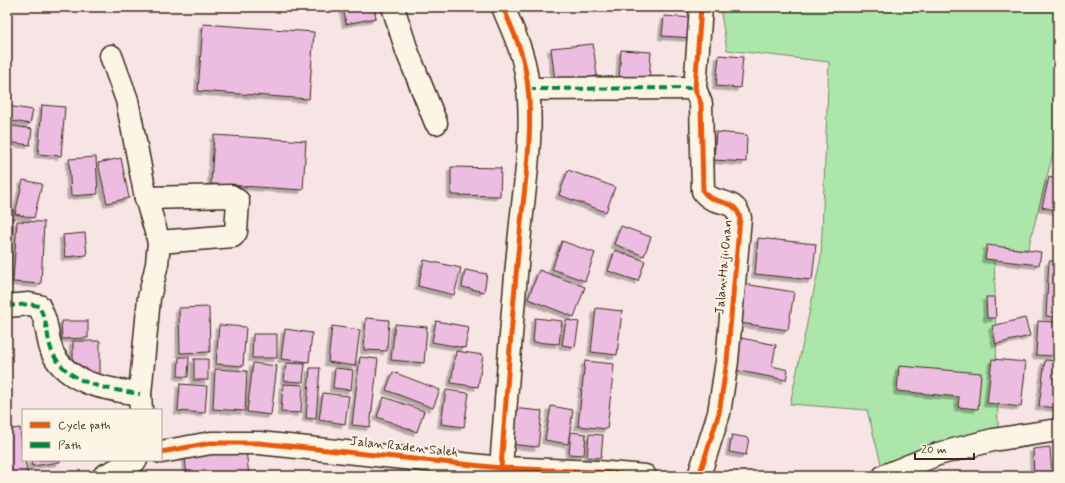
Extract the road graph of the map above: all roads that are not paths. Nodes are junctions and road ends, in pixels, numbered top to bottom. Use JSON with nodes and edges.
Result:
{"nodes":[{"id":1,"x":393,"y":7,"type":"edge"},
{"id":2,"x":503,"y":7,"type":"edge"},
{"id":3,"x":701,"y":7,"type":"edge"},
{"id":4,"x":111,"y":56,"type":"dead end"},
{"id":5,"x":695,"y":88,"type":"junction"},
{"id":6,"x":528,"y":89,"type":"junction"},
{"id":7,"x":436,"y":123,"type":"dead end"},
{"id":8,"x":146,"y":198,"type":"junction"},
{"id":9,"x":158,"y":242,"type":"junction"},
{"id":10,"x":7,"y":306,"type":"edge"},
{"id":11,"x":140,"y":402,"type":"edge"},
{"id":12,"x":1058,"y":430,"type":"edge"},
{"id":13,"x":162,"y":452,"type":"edge"},
{"id":14,"x":134,"y":461,"type":"edge"},
{"id":15,"x":501,"y":468,"type":"junction"},
{"id":16,"x":104,"y":476,"type":"edge"},
{"id":17,"x":645,"y":476,"type":"edge"},
{"id":18,"x":699,"y":476,"type":"edge"},
{"id":19,"x":884,"y":476,"type":"edge"}],
"edges":[{"from":1,"to":7,"type":"street"},
{"from":2,"to":6,"type":"street"},
{"from":3,"to":5,"type":"street","name":"Jalan Haji Onan"},
{"from":4,"to":8,"type":"street"},
{"from":5,"to":6,"type":"street"},
{"from":5,"to":18,"type":"street","name":"Jalan Haji Onan"},
{"from":6,"to":15,"type":"street"},
{"from":8,"to":9,"type":"street"},
{"from":8,"to":9,"type":"street"},
{"from":9,"to":11,"type":"street"},
{"from":10,"to":11,"type":"street"},
{"from":12,"to":19,"type":"street"},
{"from":13,"to":15,"type":"street","name":"Jalan Raden Saleh"},
{"from":14,"to":16,"type":"street"},
{"from":15,"to":17,"type":"street","name":"Jalan Raden Saleh"}]}
